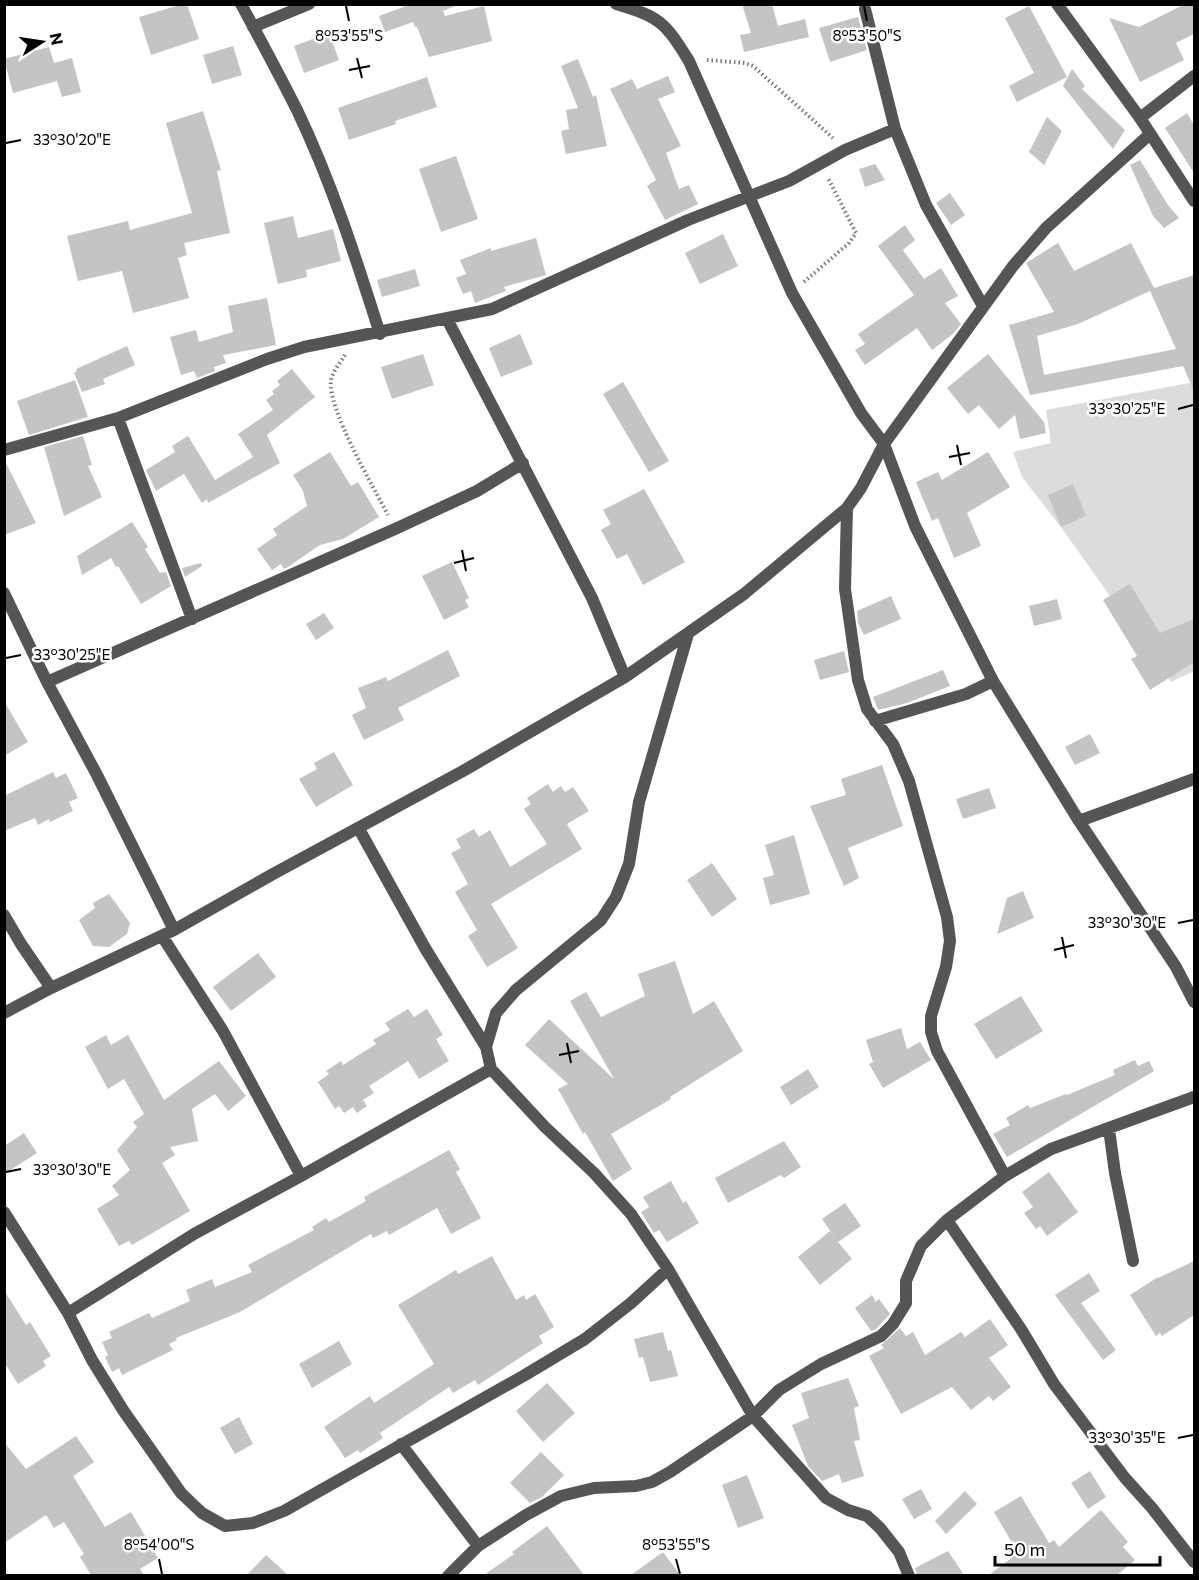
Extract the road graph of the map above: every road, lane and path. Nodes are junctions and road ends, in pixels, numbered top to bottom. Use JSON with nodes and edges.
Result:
{"nodes":[{"id":1,"x":241,"y":4,"type":"edge"},
{"id":2,"x":309,"y":4,"type":"edge"},
{"id":3,"x":616,"y":4,"type":"edge"},
{"id":4,"x":1057,"y":4,"type":"edge"},
{"id":5,"x":865,"y":9,"type":"dead end"},
{"id":6,"x":253,"y":27,"type":"junction"},
{"id":7,"x":688,"y":61,"type":"junction"},
{"id":8,"x":1194,"y":76,"type":"edge"},
{"id":9,"x":1140,"y":118,"type":"junction"},
{"id":10,"x":895,"y":129,"type":"junction"},
{"id":11,"x":1150,"y":134,"type":"junction"},
{"id":12,"x":845,"y":150,"type":"junction"},
{"id":13,"x":822,"y":164,"type":"junction"},
{"id":14,"x":749,"y":198,"type":"junction"},
{"id":15,"x":1194,"y":201,"type":"edge"},
{"id":16,"x":792,"y":293,"type":"junction"},
{"id":17,"x":983,"y":306,"type":"junction"},
{"id":18,"x":447,"y":319,"type":"junction"},
{"id":19,"x":380,"y":334,"type":"junction"},
{"id":20,"x":357,"y":337,"type":"junction"},
{"id":21,"x":118,"y":418,"type":"junction"},
{"id":22,"x":884,"y":444,"type":"junction"},
{"id":23,"x":4,"y":450,"type":"edge"},
{"id":24,"x":523,"y":463,"type":"junction"},
{"id":25,"x":847,"y":508,"type":"junction"},
{"id":26,"x":395,"y":529,"type":"junction"},
{"id":27,"x":4,"y":592,"type":"edge"},
{"id":28,"x":192,"y":619,"type":"junction"},
{"id":29,"x":688,"y":634,"type":"junction"},
{"id":30,"x":625,"y":677,"type":"junction"},
{"id":31,"x":47,"y":681,"type":"junction"},
{"id":32,"x":993,"y":681,"type":"junction"},
{"id":33,"x":875,"y":721,"type":"junction"},
{"id":34,"x":1194,"y":779,"type":"edge"},
{"id":35,"x":1078,"y":821,"type":"junction"},
{"id":36,"x":359,"y":829,"type":"junction"},
{"id":37,"x":4,"y":915,"type":"edge"},
{"id":38,"x":174,"y":930,"type":"junction"},
{"id":39,"x":162,"y":936,"type":"junction"},
{"id":40,"x":51,"y":988,"type":"junction"},
{"id":41,"x":1194,"y":1002,"type":"edge"},
{"id":42,"x":4,"y":1013,"type":"edge"},
{"id":43,"x":486,"y":1047,"type":"junction"},
{"id":44,"x":491,"y":1069,"type":"junction"},
{"id":45,"x":1194,"y":1097,"type":"edge"},
{"id":46,"x":1109,"y":1130,"type":"junction"},
{"id":47,"x":301,"y":1176,"type":"junction"},
{"id":48,"x":1005,"y":1176,"type":"junction"},
{"id":49,"x":4,"y":1212,"type":"edge"},
{"id":50,"x":947,"y":1220,"type":"junction"},
{"id":51,"x":1133,"y":1261,"type":"dead end"},
{"id":52,"x":668,"y":1269,"type":"junction"},
{"id":53,"x":68,"y":1313,"type":"junction"},
{"id":54,"x":753,"y":1416,"type":"junction"},
{"id":55,"x":401,"y":1444,"type":"junction"},
{"id":56,"x":478,"y":1546,"type":"junction"},
{"id":57,"x":1194,"y":1562,"type":"edge"},
{"id":58,"x":448,"y":1575,"type":"edge"},
{"id":59,"x":909,"y":1575,"type":"edge"}],
"edges":[{"from":1,"to":6,"type":"street"},
{"from":2,"to":6,"type":"street"},
{"from":3,"to":7,"type":"street"},
{"from":4,"to":9,"type":"street"},
{"from":5,"to":10,"type":"street"},
{"from":6,"to":19,"type":"street"},
{"from":7,"to":12,"type":"path"},
{"from":7,"to":14,"type":"street"},
{"from":8,"to":9,"type":"street"},
{"from":9,"to":11,"type":"street"},
{"from":10,"to":12,"type":"street"},
{"from":10,"to":17,"type":"street"},
{"from":11,"to":15,"type":"street"},
{"from":11,"to":17,"type":"street"},
{"from":12,"to":13,"type":"street"},
{"from":13,"to":14,"type":"street"},
{"from":13,"to":16,"type":"path"},
{"from":14,"to":16,"type":"street"},
{"from":14,"to":18,"type":"street"},
{"from":16,"to":22,"type":"street"},
{"from":17,"to":22,"type":"street"},
{"from":18,"to":19,"type":"street"},
{"from":18,"to":24,"type":"street"},
{"from":19,"to":20,"type":"street"},
{"from":20,"to":21,"type":"street"},
{"from":20,"to":26,"type":"path"},
{"from":21,"to":23,"type":"street"},
{"from":21,"to":28,"type":"street"},
{"from":22,"to":25,"type":"street"},
{"from":22,"to":32,"type":"street"},
{"from":24,"to":26,"type":"street"},
{"from":24,"to":30,"type":"street"},
{"from":25,"to":29,"type":"street"},
{"from":25,"to":33,"type":"street"},
{"from":26,"to":28,"type":"street"},
{"from":27,"to":31,"type":"street"},
{"from":28,"to":31,"type":"street"},
{"from":29,"to":30,"type":"street"},
{"from":29,"to":43,"type":"street"},
{"from":30,"to":36,"type":"street"},
{"from":31,"to":38,"type":"street"},
{"from":32,"to":33,"type":"street"},
{"from":32,"to":35,"type":"street"},
{"from":33,"to":48,"type":"street"},
{"from":34,"to":35,"type":"street"},
{"from":35,"to":41,"type":"street"},
{"from":36,"to":38,"type":"street"},
{"from":36,"to":43,"type":"street"},
{"from":37,"to":40,"type":"street"},
{"from":38,"to":39,"type":"street"},
{"from":39,"to":40,"type":"street"},
{"from":39,"to":47,"type":"street"},
{"from":40,"to":42,"type":"street"},
{"from":43,"to":44,"type":"street"},
{"from":44,"to":47,"type":"street"},
{"from":44,"to":52,"type":"street"},
{"from":45,"to":46,"type":"street"},
{"from":46,"to":48,"type":"street"},
{"from":46,"to":51,"type":"street"},
{"from":47,"to":53,"type":"street"},
{"from":48,"to":50,"type":"street"},
{"from":49,"to":53,"type":"street"},
{"from":50,"to":54,"type":"street"},
{"from":50,"to":57,"type":"street"},
{"from":52,"to":54,"type":"street"},
{"from":52,"to":55,"type":"street"},
{"from":53,"to":55,"type":"street"},
{"from":54,"to":56,"type":"street"},
{"from":54,"to":59,"type":"street"},
{"from":55,"to":56,"type":"street"},
{"from":56,"to":58,"type":"street"}]}
